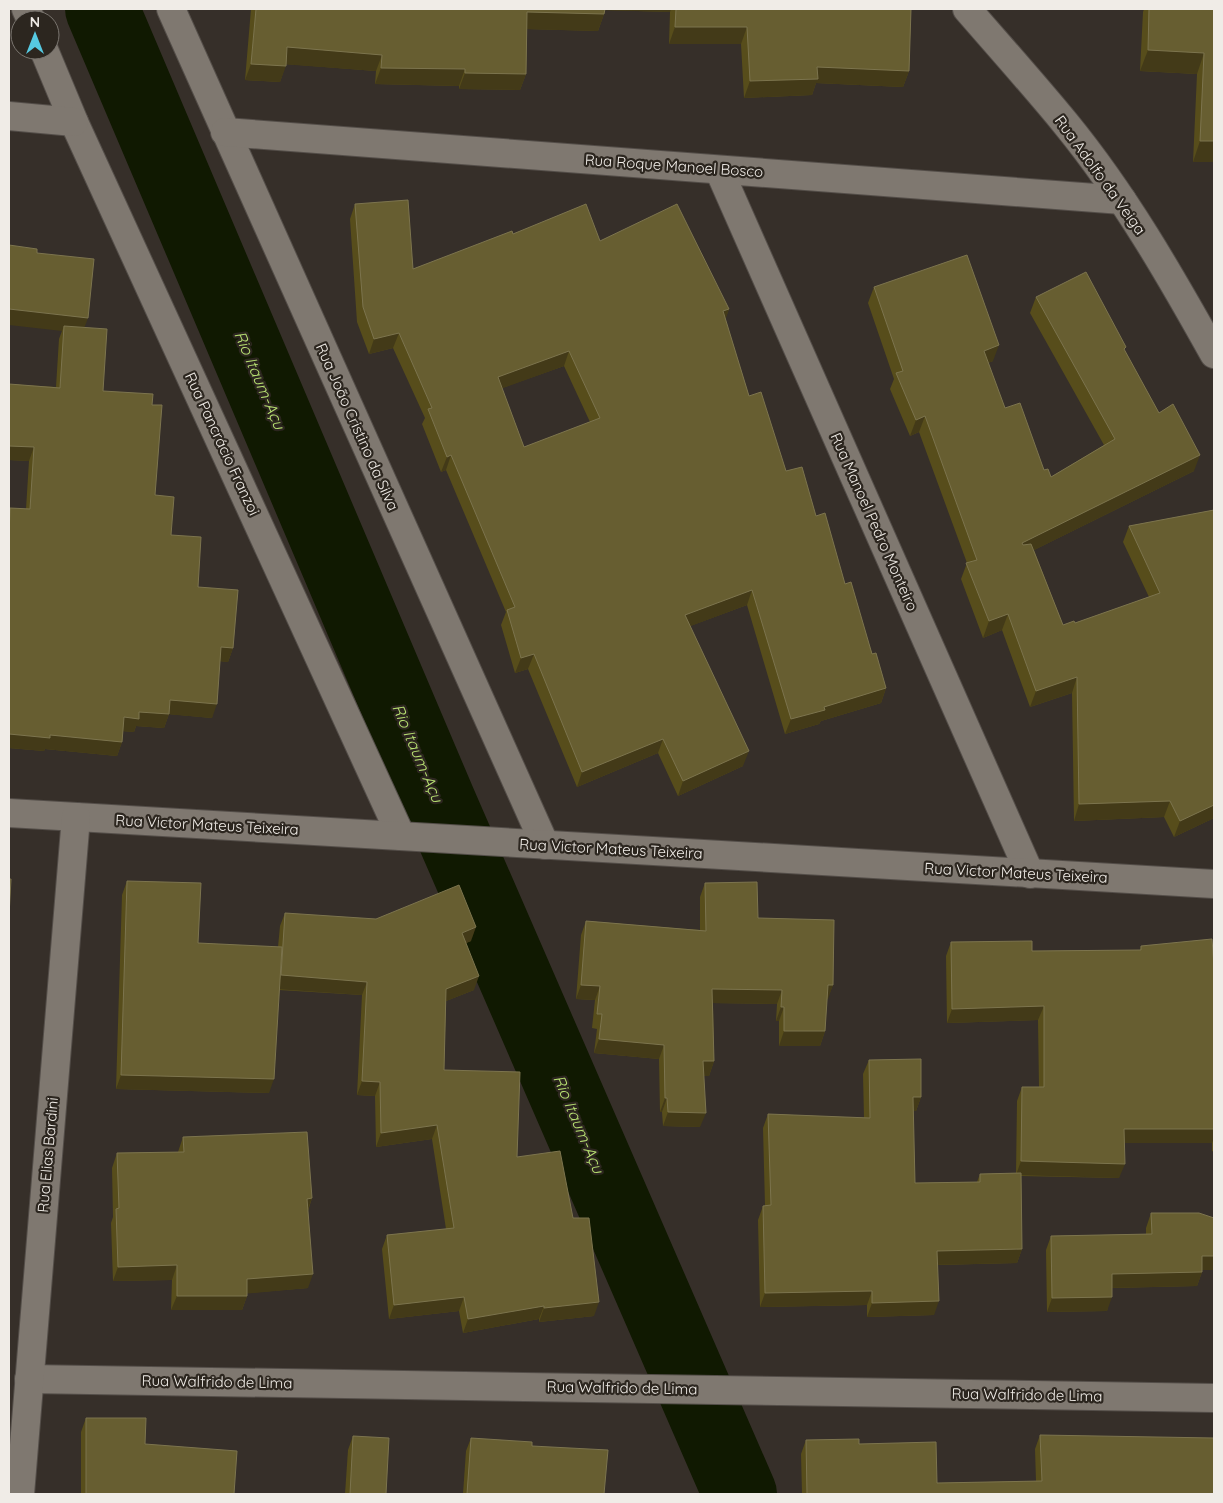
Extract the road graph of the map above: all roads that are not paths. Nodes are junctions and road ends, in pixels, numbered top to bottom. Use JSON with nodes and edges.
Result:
{"nodes":[{"id":1,"x":171,"y":9,"type":"edge"},
{"id":2,"x":967,"y":9,"type":"edge"},
{"id":3,"x":48,"y":60,"type":"edge"},
{"id":4,"x":9,"y":116,"type":"edge"},
{"id":5,"x":74,"y":122,"type":"junction"},
{"id":6,"x":225,"y":132,"type":"junction"},
{"id":7,"x":719,"y":170,"type":"junction"},
{"id":8,"x":1122,"y":200,"type":"junction"},
{"id":9,"x":1214,"y":354,"type":"edge"},
{"id":10,"x":9,"y":813,"type":"edge"},
{"id":11,"x":76,"y":816,"type":"junction"},
{"id":12,"x":401,"y":836,"type":"junction"},
{"id":13,"x":545,"y":845,"type":"junction"},
{"id":14,"x":1030,"y":874,"type":"junction"},
{"id":15,"x":1214,"y":884,"type":"edge"},
{"id":16,"x":29,"y":1379,"type":"junction"},
{"id":17,"x":1214,"y":1398,"type":"edge"},
{"id":18,"x":20,"y":1494,"type":"edge"}],
"edges":[{"from":1,"to":6,"type":"street","name":"Rua João Cristino da Silva"},
{"from":2,"to":8,"type":"street","name":"Rua Adolfo da Veiga"},
{"from":3,"to":5,"type":"street","name":"Rua Pancrácio Franzoi"},
{"from":4,"to":5,"type":"street"},
{"from":5,"to":12,"type":"street","name":"Rua Pancrácio Franzoi"},
{"from":6,"to":7,"type":"street","name":"Rua Roque Manoel Bosco"},
{"from":6,"to":13,"type":"street","name":"Rua João Cristino da Silva"},
{"from":7,"to":8,"type":"street","name":"Rua Roque Manoel Bosco"},
{"from":7,"to":14,"type":"street","name":"Rua Manoel Pedro Monteiro"},
{"from":8,"to":9,"type":"street","name":"Rua Adolfo da Veiga"},
{"from":10,"to":11,"type":"street","name":"Rua Victor Mateus Teixeira"},
{"from":11,"to":12,"type":"street","name":"Rua Victor Mateus Teixeira"},
{"from":11,"to":16,"type":"street","name":"Rua Elias Bardini"},
{"from":12,"to":13,"type":"street","name":"Rua Victor Mateus Teixeira"},
{"from":13,"to":14,"type":"street","name":"Rua Victor Mateus Teixeira"},
{"from":14,"to":15,"type":"street","name":"Rua Victor Mateus Teixeira"},
{"from":16,"to":17,"type":"street","name":"Rua Walfrido de Lima"},
{"from":16,"to":18,"type":"street","name":"Rua Elias Bardini"}]}
